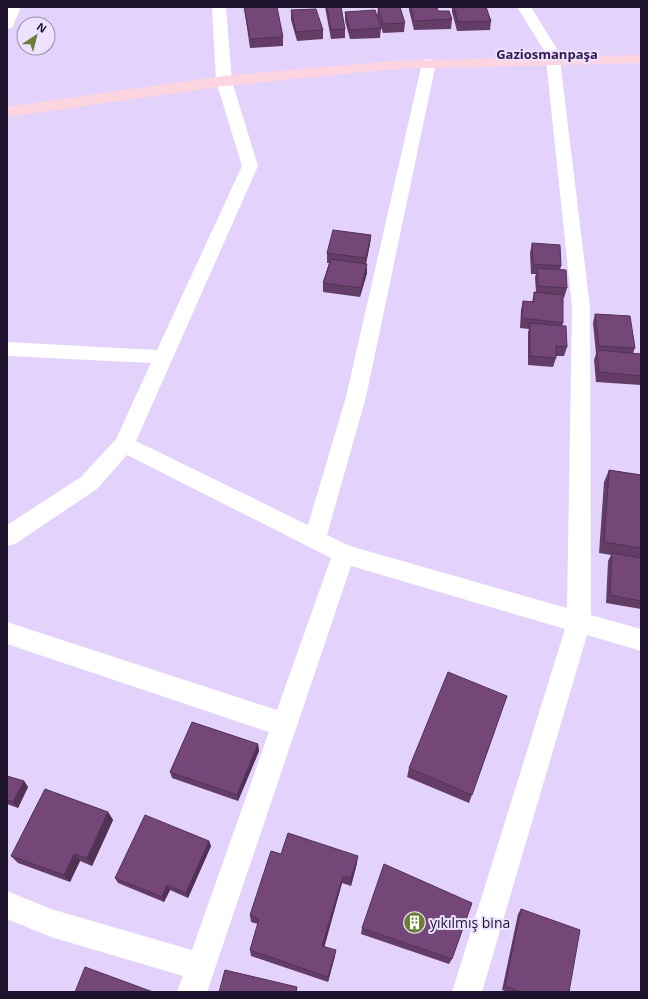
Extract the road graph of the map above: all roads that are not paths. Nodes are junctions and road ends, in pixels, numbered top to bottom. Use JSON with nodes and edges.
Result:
{"nodes":[{"id":1,"x":14,"y":7,"type":"edge"},
{"id":2,"x":219,"y":7,"type":"edge"},
{"id":3,"x":524,"y":7,"type":"edge"},
{"id":4,"x":7,"y":25,"type":"edge"},
{"id":5,"x":641,"y":47,"type":"edge"},
{"id":6,"x":552,"y":55,"type":"junction"},
{"id":7,"x":641,"y":59,"type":"edge"},
{"id":8,"x":430,"y":63,"type":"junction"},
{"id":9,"x":224,"y":76,"type":"junction"},
{"id":10,"x":7,"y":99,"type":"edge"},
{"id":11,"x":7,"y":112,"type":"edge"},
{"id":12,"x":7,"y":349,"type":"edge"},
{"id":13,"x":164,"y":357,"type":"junction"},
{"id":14,"x":124,"y":444,"type":"junction"},
{"id":15,"x":7,"y":537,"type":"edge"},
{"id":16,"x":315,"y":539,"type":"junction"},
{"id":17,"x":344,"y":554,"type":"junction"},
{"id":18,"x":579,"y":622,"type":"junction"},
{"id":19,"x":7,"y":633,"type":"edge"},
{"id":20,"x":641,"y":640,"type":"edge"},
{"id":21,"x":285,"y":725,"type":"junction"},
{"id":22,"x":7,"y":905,"type":"edge"},
{"id":23,"x":197,"y":979,"type":"edge"},
{"id":24,"x":467,"y":992,"type":"edge"}],
"edges":[{"from":1,"to":4,"type":"street"},
{"from":2,"to":9,"type":"street"},
{"from":3,"to":6,"type":"street"},
{"from":5,"to":6,"type":"main road"},
{"from":6,"to":7,"type":"main road"},
{"from":6,"to":8,"type":"main road"},
{"from":6,"to":9,"type":"main road"},
{"from":6,"to":18,"type":"street"},
{"from":8,"to":9,"type":"main road"},
{"from":8,"to":16,"type":"street"},
{"from":9,"to":10,"type":"main road"},
{"from":9,"to":11,"type":"main road"},
{"from":9,"to":13,"type":"street"},
{"from":12,"to":13,"type":"street"},
{"from":13,"to":14,"type":"street"},
{"from":14,"to":15,"type":"street"},
{"from":14,"to":16,"type":"street"},
{"from":16,"to":17,"type":"street"},
{"from":17,"to":18,"type":"street"},
{"from":17,"to":21,"type":"street"},
{"from":18,"to":20,"type":"street"},
{"from":18,"to":24,"type":"street"},
{"from":19,"to":21,"type":"street"},
{"from":21,"to":23,"type":"street"},
{"from":22,"to":23,"type":"street"}]}
